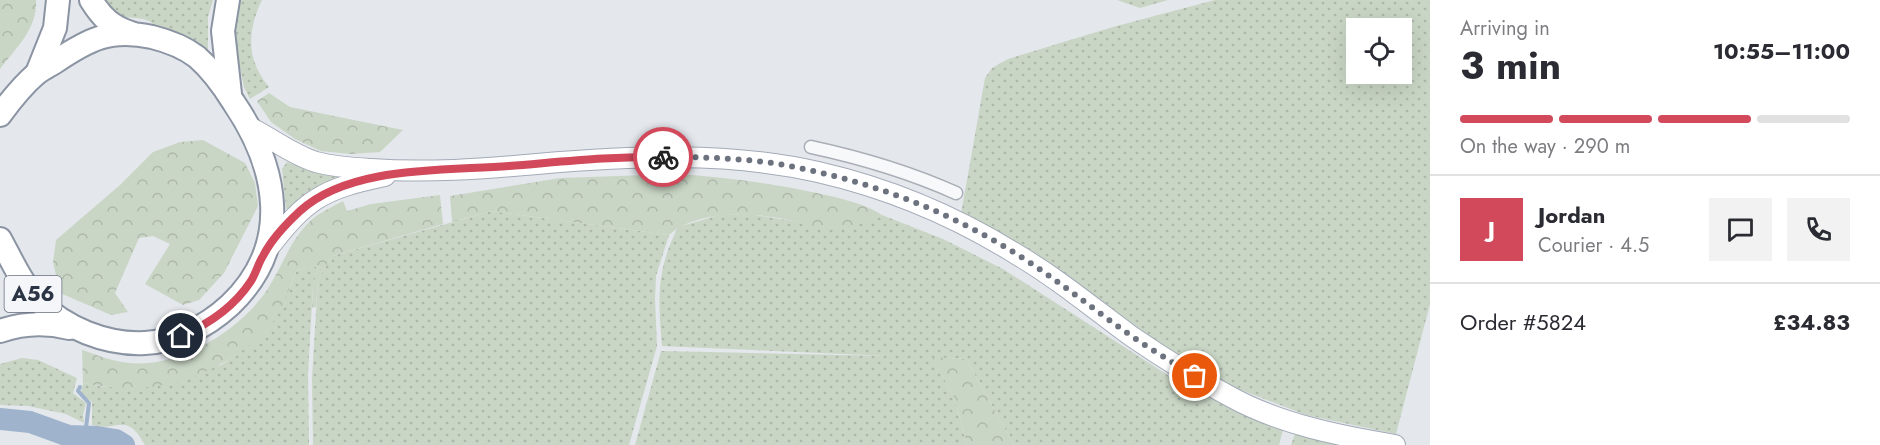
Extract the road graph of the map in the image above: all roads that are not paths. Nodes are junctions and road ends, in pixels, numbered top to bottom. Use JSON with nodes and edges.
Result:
{"nodes":[{"id":1,"x":58,"y":0,"type":"edge"},
{"id":2,"x":91,"y":0,"type":"edge"},
{"id":3,"x":228,"y":0,"type":"edge"},
{"id":4,"x":133,"y":34,"type":"junction"},
{"id":5,"x":37,"y":73,"type":"junction"},
{"id":6,"x":231,"y":98,"type":"junction"},
{"id":7,"x":0,"y":115,"type":"edge"},
{"id":8,"x":251,"y":128,"type":"junction"},
{"id":9,"x":811,"y":147,"type":"dead end"},
{"id":10,"x":409,"y":172,"type":"junction"},
{"id":11,"x":956,"y":193,"type":"dead end"},
{"id":12,"x":0,"y":239,"type":"edge"},
{"id":13,"x":264,"y":254,"type":"junction"},
{"id":14,"x":0,"y":331,"type":"edge"},
{"id":15,"x":85,"y":332,"type":"junction"},
{"id":16,"x":1395,"y":445,"type":"edge"}],
"edges":[{"from":1,"to":5,"type":"highway","number":"A56"},
{"from":2,"to":4,"type":"highway","number":"A56"},
{"from":3,"to":6,"type":"highway"},
{"from":4,"to":5,"type":"highway","number":"A56"},
{"from":4,"to":6,"type":"highway","number":"A56"},
{"from":5,"to":7,"type":"highway","number":"A56"},
{"from":6,"to":8,"type":"highway","number":"A56"},
{"from":8,"to":10,"type":"main road","number":"A56"},
{"from":8,"to":13,"type":"highway","number":"A56"},
{"from":9,"to":11,"type":"street"},
{"from":10,"to":13,"type":"main road","number":"A56"},
{"from":10,"to":16,"type":"main road","number":"A56"},
{"from":12,"to":15,"type":"highway","number":"A56"},
{"from":13,"to":15,"type":"highway","number":"A56"},
{"from":14,"to":15,"type":"highway","number":"A56"}]}
